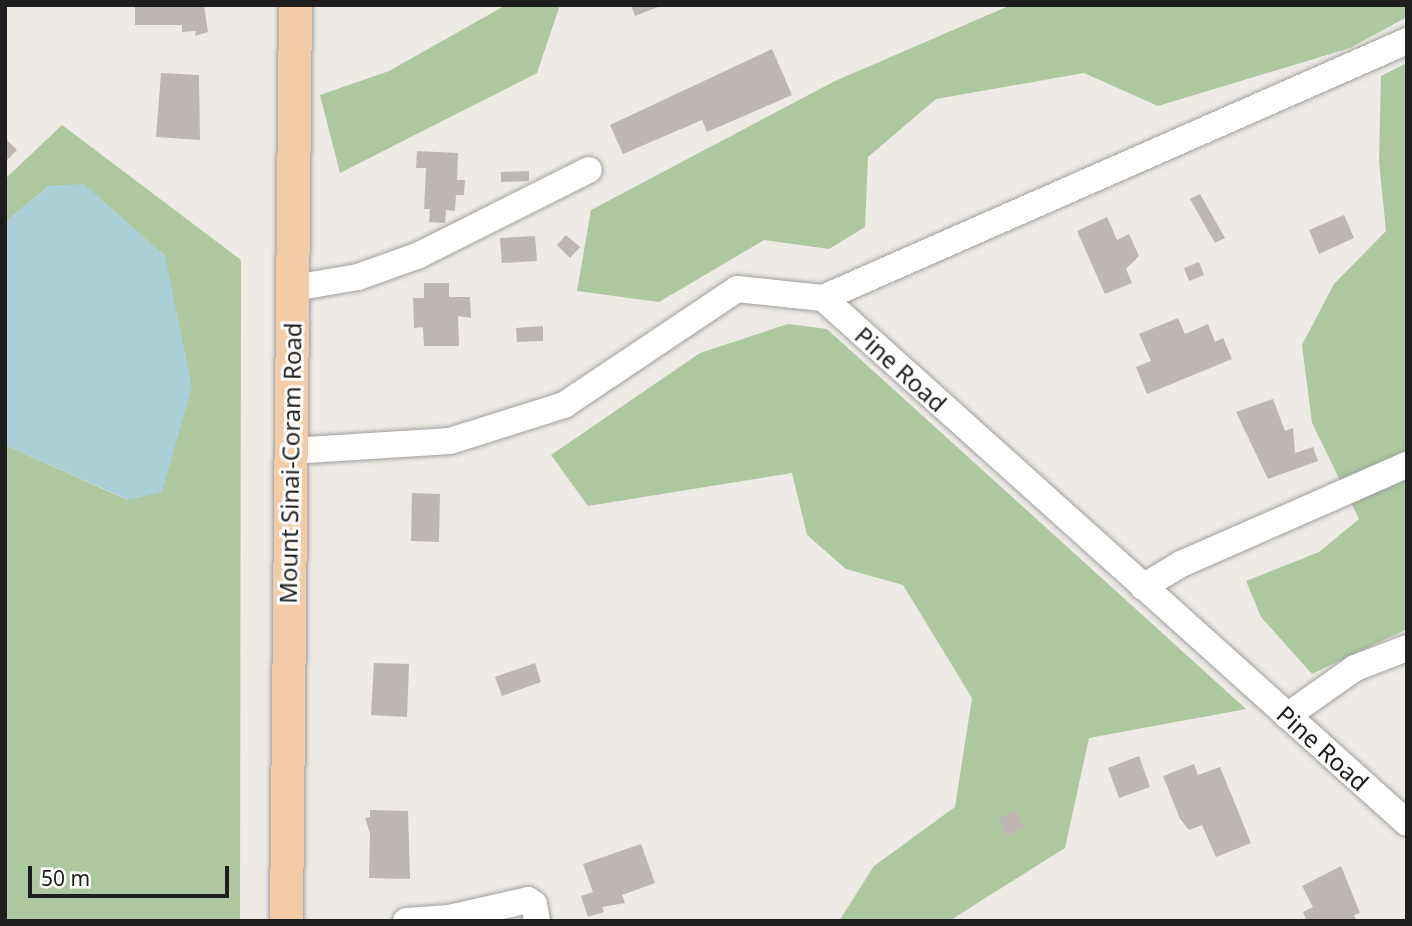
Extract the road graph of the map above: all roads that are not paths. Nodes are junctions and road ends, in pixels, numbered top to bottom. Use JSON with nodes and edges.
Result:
{"nodes":[{"id":1,"x":295,"y":5,"type":"edge"},
{"id":2,"x":1407,"y":41,"type":"edge"},
{"id":3,"x":589,"y":170,"type":"dead end"},
{"id":4,"x":294,"y":288,"type":"junction"},
{"id":5,"x":824,"y":298,"type":"junction"},
{"id":6,"x":291,"y":451,"type":"junction"},
{"id":7,"x":1407,"y":465,"type":"edge"},
{"id":8,"x":1143,"y":587,"type":"junction"},
{"id":9,"x":1407,"y":648,"type":"edge"},
{"id":10,"x":1287,"y":716,"type":"junction"},
{"id":11,"x":1407,"y":823,"type":"edge"},
{"id":12,"x":286,"y":920,"type":"edge"},
{"id":13,"x":295,"y":921,"type":"edge"},
{"id":14,"x":406,"y":921,"type":"edge"},
{"id":15,"x":537,"y":921,"type":"edge"}],
"edges":[{"from":1,"to":4,"type":"main road","name":"Mount Sinai-Coram Road"},
{"from":2,"to":5,"type":"street"},
{"from":3,"to":4,"type":"street"},
{"from":4,"to":6,"type":"main road","name":"Mount Sinai-Coram Road"},
{"from":5,"to":6,"type":"street"},
{"from":5,"to":8,"type":"street","name":"Pine Road"},
{"from":6,"to":12,"type":"main road","name":"Mount Sinai-Coram Road"},
{"from":7,"to":8,"type":"street"},
{"from":8,"to":10,"type":"street","name":"Pine Road"},
{"from":9,"to":10,"type":"street"},
{"from":10,"to":11,"type":"street","name":"Pine Road"},
{"from":12,"to":13,"type":"street"},
{"from":14,"to":15,"type":"street"}]}
